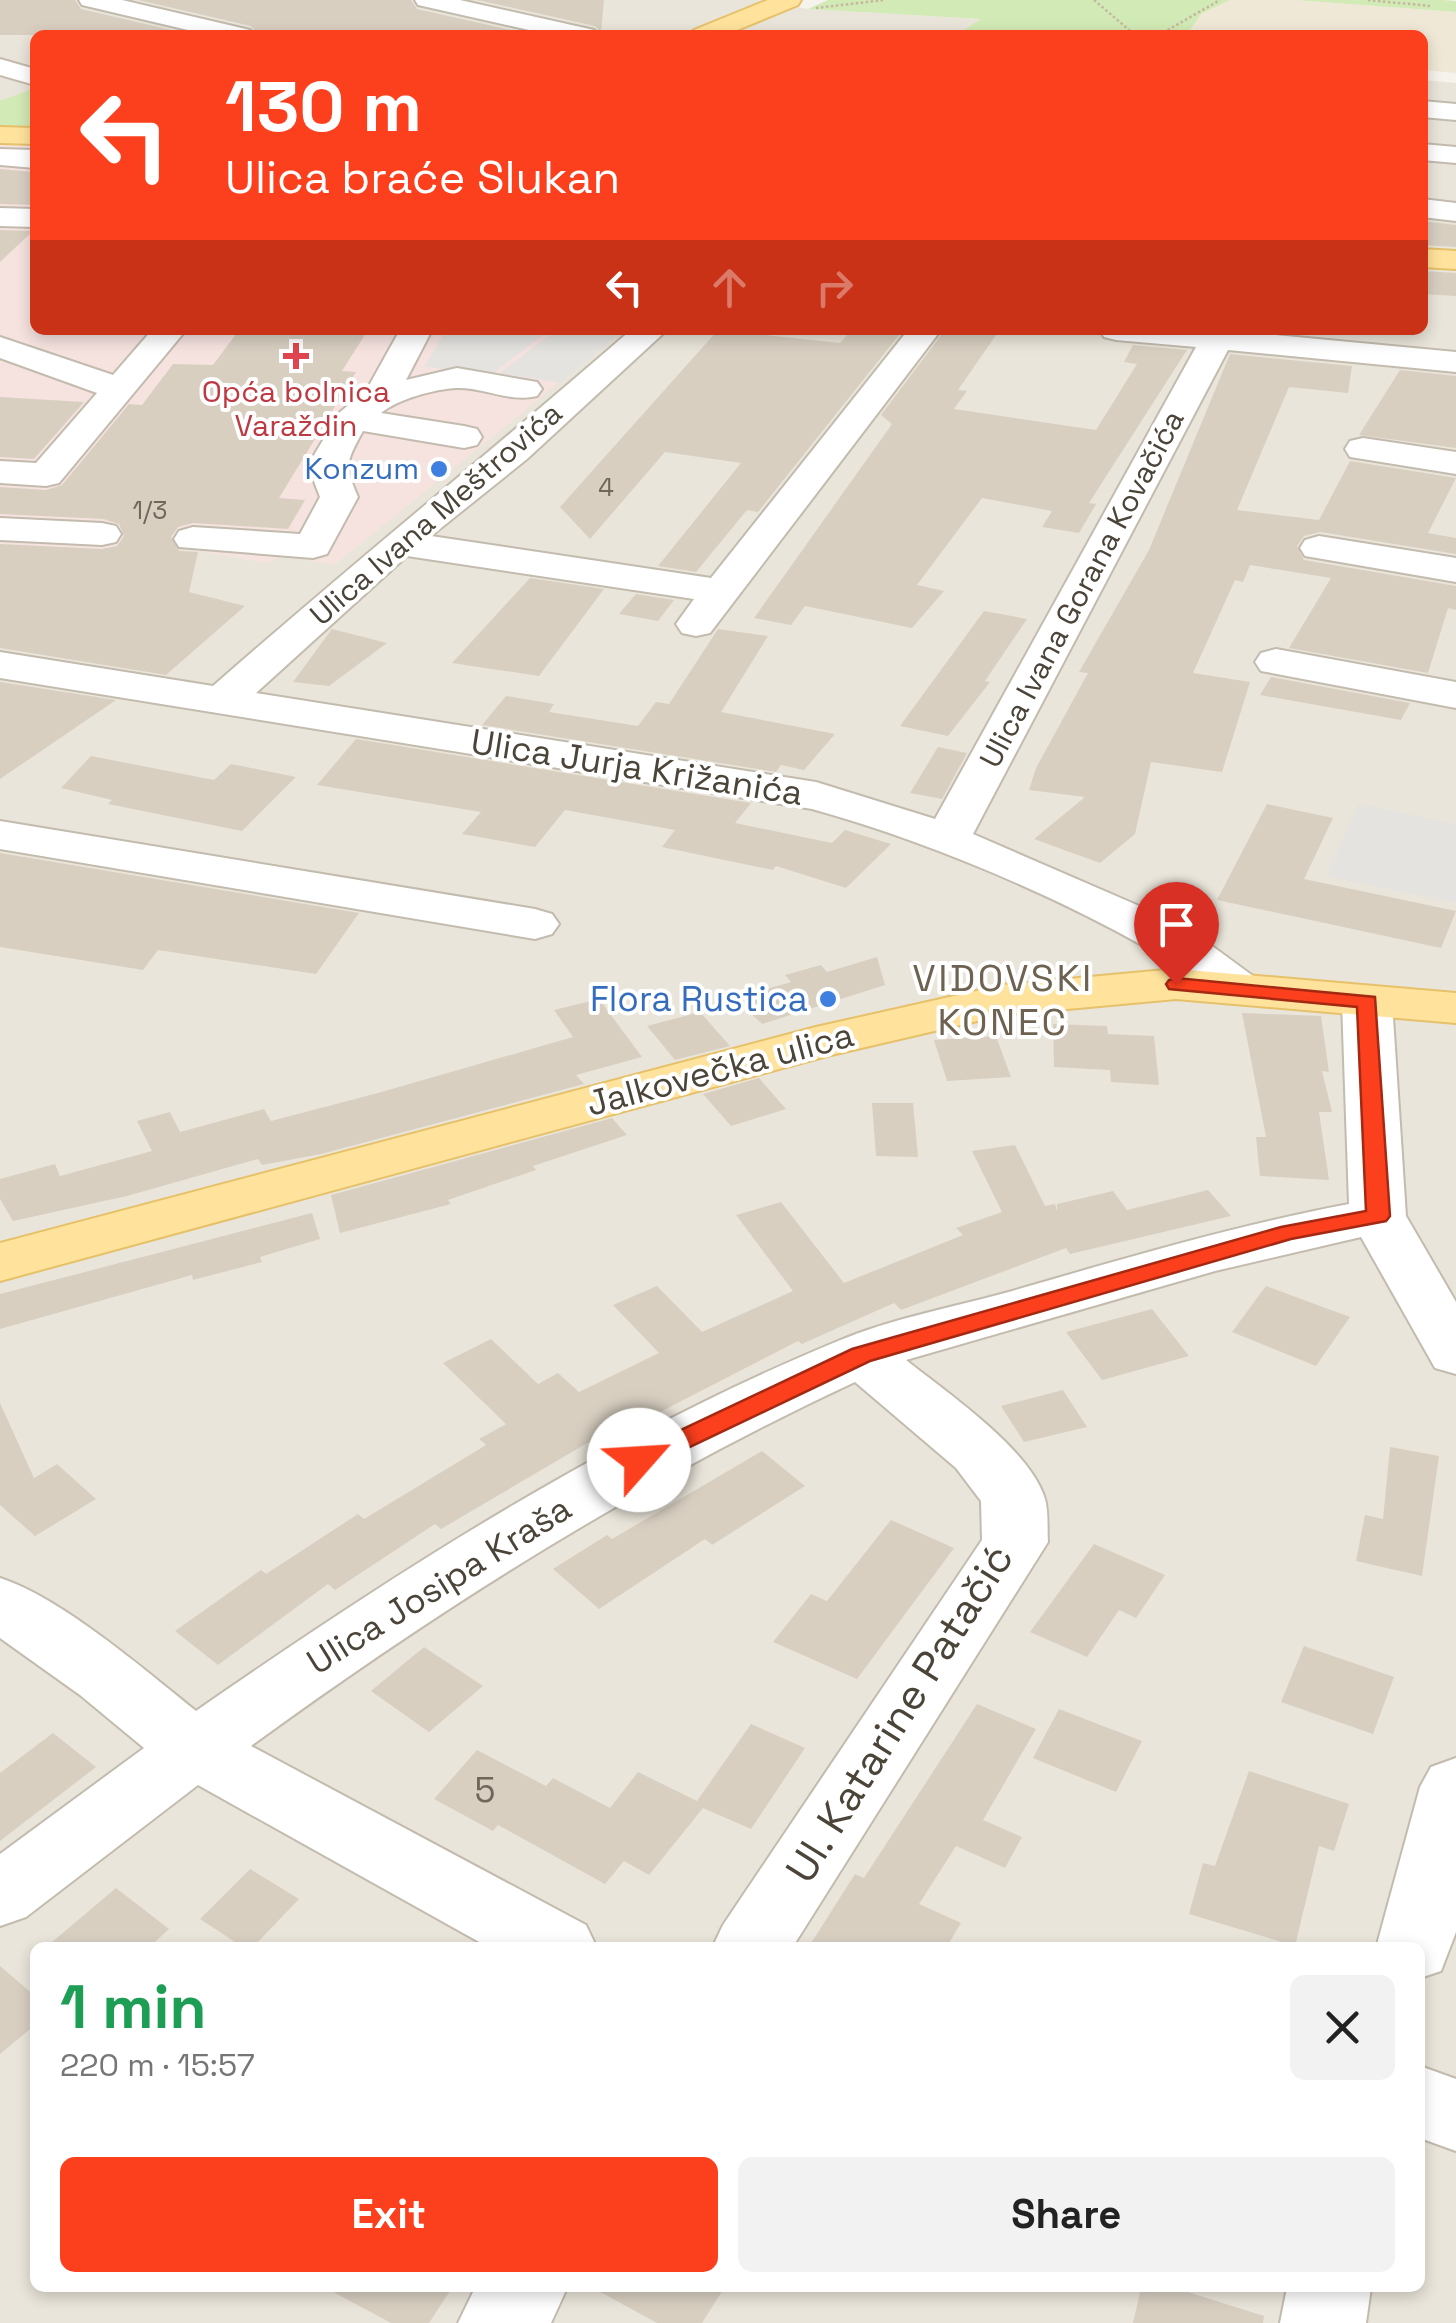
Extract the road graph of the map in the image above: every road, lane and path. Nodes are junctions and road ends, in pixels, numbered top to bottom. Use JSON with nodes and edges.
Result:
{"nodes":[{"id":1,"x":92,"y":0,"type":"edge"},
{"id":2,"x":427,"y":0,"type":"edge"},
{"id":3,"x":884,"y":0,"type":"edge"},
{"id":4,"x":1094,"y":0,"type":"edge"},
{"id":5,"x":1220,"y":0,"type":"edge"},
{"id":6,"x":1368,"y":0,"type":"edge"},
{"id":7,"x":1387,"y":0,"type":"edge"},
{"id":8,"x":1394,"y":2,"type":"edge"},
{"id":9,"x":799,"y":4,"type":"edge"},
{"id":10,"x":1430,"y":6,"type":"dead end"},
{"id":11,"x":220,"y":30,"type":"edge"},
{"id":12,"x":562,"y":30,"type":"edge"},
{"id":13,"x":719,"y":30,"type":"edge"},
{"id":14,"x":1128,"y":30,"type":"edge"},
{"id":15,"x":1168,"y":30,"type":"edge"},
{"id":16,"x":0,"y":67,"type":"edge"},
{"id":17,"x":30,"y":76,"type":"edge"},
{"id":18,"x":1428,"y":110,"type":"edge"},
{"id":19,"x":1456,"y":112,"type":"edge"},
{"id":20,"x":0,"y":134,"type":"edge"},
{"id":21,"x":30,"y":136,"type":"edge"},
{"id":22,"x":1428,"y":143,"type":"edge"},
{"id":23,"x":1456,"y":146,"type":"edge"},
{"id":24,"x":1428,"y":153,"type":"edge"},
{"id":25,"x":1456,"y":156,"type":"edge"},
{"id":26,"x":0,"y":157,"type":"edge"},
{"id":27,"x":30,"y":159,"type":"edge"},
{"id":28,"x":1456,"y":171,"type":"edge"},
{"id":29,"x":1428,"y":196,"type":"edge"},
{"id":30,"x":1456,"y":198,"type":"edge"},
{"id":31,"x":1428,"y":209,"type":"edge"},
{"id":32,"x":1456,"y":212,"type":"edge"},
{"id":33,"x":0,"y":218,"type":"edge"},
{"id":34,"x":30,"y":218,"type":"edge"},
{"id":35,"x":1428,"y":258,"type":"edge"},
{"id":36,"x":1456,"y":260,"type":"edge"},
{"id":37,"x":166,"y":335,"type":"edge"},
{"id":38,"x":413,"y":335,"type":"edge"},
{"id":39,"x":645,"y":335,"type":"edge"},
{"id":40,"x":921,"y":335,"type":"edge"},
{"id":41,"x":1172,"y":335,"type":"edge"},
{"id":42,"x":1217,"y":339,"type":"junction"},
{"id":43,"x":0,"y":347,"type":"edge"},
{"id":44,"x":1456,"y":362,"type":"edge"},
{"id":45,"x":120,"y":390,"type":"junction"},
{"id":46,"x":572,"y":397,"type":"junction"},
{"id":47,"x":366,"y":408,"type":"junction"},
{"id":48,"x":1363,"y":449,"type":"dead end"},
{"id":49,"x":514,"y":451,"type":"junction"},
{"id":50,"x":1456,"y":463,"type":"edge"},
{"id":51,"x":0,"y":472,"type":"edge"},
{"id":52,"x":0,"y":528,"type":"edge"},
{"id":53,"x":102,"y":534,"type":"dead end"},
{"id":54,"x":192,"y":539,"type":"dead end"},
{"id":55,"x":398,"y":543,"type":"junction"},
{"id":56,"x":1319,"y":548,"type":"dead end"},
{"id":57,"x":1456,"y":570,"type":"edge"},
{"id":58,"x":720,"y":591,"type":"junction"},
{"id":59,"x":696,"y":624,"type":"dead end"},
{"id":60,"x":1276,"y":662,"type":"dead end"},
{"id":61,"x":0,"y":665,"type":"edge"},
{"id":62,"x":1456,"y":695,"type":"edge"},
{"id":63,"x":223,"y":700,"type":"junction"},
{"id":64,"x":0,"y":835,"type":"edge"},
{"id":65,"x":947,"y":838,"type":"junction"},
{"id":66,"x":535,"y":924,"type":"dead end"},
{"id":67,"x":1235,"y":987,"type":"junction"},
{"id":68,"x":1367,"y":1002,"type":"junction"},
{"id":69,"x":1456,"y":1008,"type":"edge"},
{"id":70,"x":1378,"y":1216,"type":"junction"},
{"id":71,"x":0,"y":1262,"type":"edge"},
{"id":72,"x":1456,"y":1354,"type":"edge"},
{"id":73,"x":861,"y":1355,"type":"junction"},
{"id":74,"x":0,"y":1603,"type":"edge"},
{"id":75,"x":192,"y":1748,"type":"junction"},
{"id":76,"x":1456,"y":1787,"type":"edge"},
{"id":77,"x":0,"y":1895,"type":"edge"},
{"id":78,"x":548,"y":1942,"type":"edge"},
{"id":79,"x":754,"y":1942,"type":"edge"},
{"id":80,"x":1416,"y":1942,"type":"edge"},
{"id":81,"x":1425,"y":2104,"type":"edge"},
{"id":82,"x":1456,"y":2115,"type":"edge"},
{"id":83,"x":522,"y":2292,"type":"edge"},
{"id":84,"x":1328,"y":2292,"type":"edge"},
{"id":85,"x":501,"y":2323,"type":"edge"},
{"id":86,"x":1322,"y":2323,"type":"edge"}],
"edges":[{"from":1,"to":11,"type":"street"},
{"from":2,"to":12,"type":"street"},
{"from":3,"to":9,"type":"path"},
{"from":4,"to":14,"type":"path"},
{"from":5,"to":15,"type":"path"},
{"from":6,"to":8,"type":"path"},
{"from":7,"to":8,"type":"path"},
{"from":8,"to":10,"type":"path"},
{"from":9,"to":13,"type":"main road"},
{"from":16,"to":17,"type":"street"},
{"from":18,"to":19,"type":"street"},
{"from":20,"to":21,"type":"main road"},
{"from":22,"to":23,"type":"street"},
{"from":24,"to":25,"type":"street"},
{"from":25,"to":28,"type":"street"},
{"from":26,"to":27,"type":"street"},
{"from":29,"to":30,"type":"street"},
{"from":31,"to":32,"type":"street"},
{"from":33,"to":34,"type":"street"},
{"from":35,"to":36,"type":"main road"},
{"from":37,"to":45,"type":"street"},
{"from":38,"to":47,"type":"street"},
{"from":39,"to":46,"type":"street","name":"Ulica Ivana Meštrovića"},
{"from":40,"to":58,"type":"street"},
{"from":41,"to":42,"type":"street"},
{"from":42,"to":44,"type":"street"},
{"from":42,"to":65,"type":"street","name":"Ulica Ivana Gorana Kovačića"},
{"from":43,"to":45,"type":"street"},
{"from":45,"to":51,"type":"street"},
{"from":46,"to":47,"type":"street"},
{"from":46,"to":49,"type":"street","name":"Ulica Ivana Meštrovića"},
{"from":47,"to":49,"type":"street"},
{"from":47,"to":54,"type":"street"},
{"from":48,"to":50,"type":"street"},
{"from":49,"to":55,"type":"street","name":"Ulica Ivana Meštrovića"},
{"from":52,"to":53,"type":"street"},
{"from":55,"to":58,"type":"street"},
{"from":55,"to":63,"type":"street","name":"Ulica Ivana Meštrovića"},
{"from":56,"to":57,"type":"street"},
{"from":58,"to":59,"type":"street"},
{"from":60,"to":62,"type":"street"},
{"from":61,"to":63,"type":"street","name":"Ulica Jurja Križanića"},
{"from":63,"to":65,"type":"street","name":"Ulica Jurja Križanića"},
{"from":64,"to":66,"type":"street"},
{"from":65,"to":67,"type":"street","name":"Ulica Jurja Križanića"},
{"from":67,"to":68,"type":"main road","name":"Jalkovečka ulica"},
{"from":67,"to":71,"type":"main road","name":"Jalkovečka ulica"},
{"from":68,"to":69,"type":"main road","name":"Jalkovečka ulica"},
{"from":68,"to":70,"type":"street"},
{"from":70,"to":72,"type":"street"},
{"from":70,"to":73,"type":"street","name":"Ulica Josipa Kraša"},
{"from":73,"to":75,"type":"street","name":"Ulica Josipa Kraša"},
{"from":73,"to":79,"type":"street","name":"Ul. Katarine Patačić"},
{"from":74,"to":75,"type":"street"},
{"from":75,"to":77,"type":"street","name":"Ulica Josipa Kraša"},
{"from":75,"to":78,"type":"street"},
{"from":76,"to":80,"type":"street"},
{"from":81,"to":82,"type":"street"},
{"from":83,"to":85,"type":"street"},
{"from":84,"to":86,"type":"street"}]}
